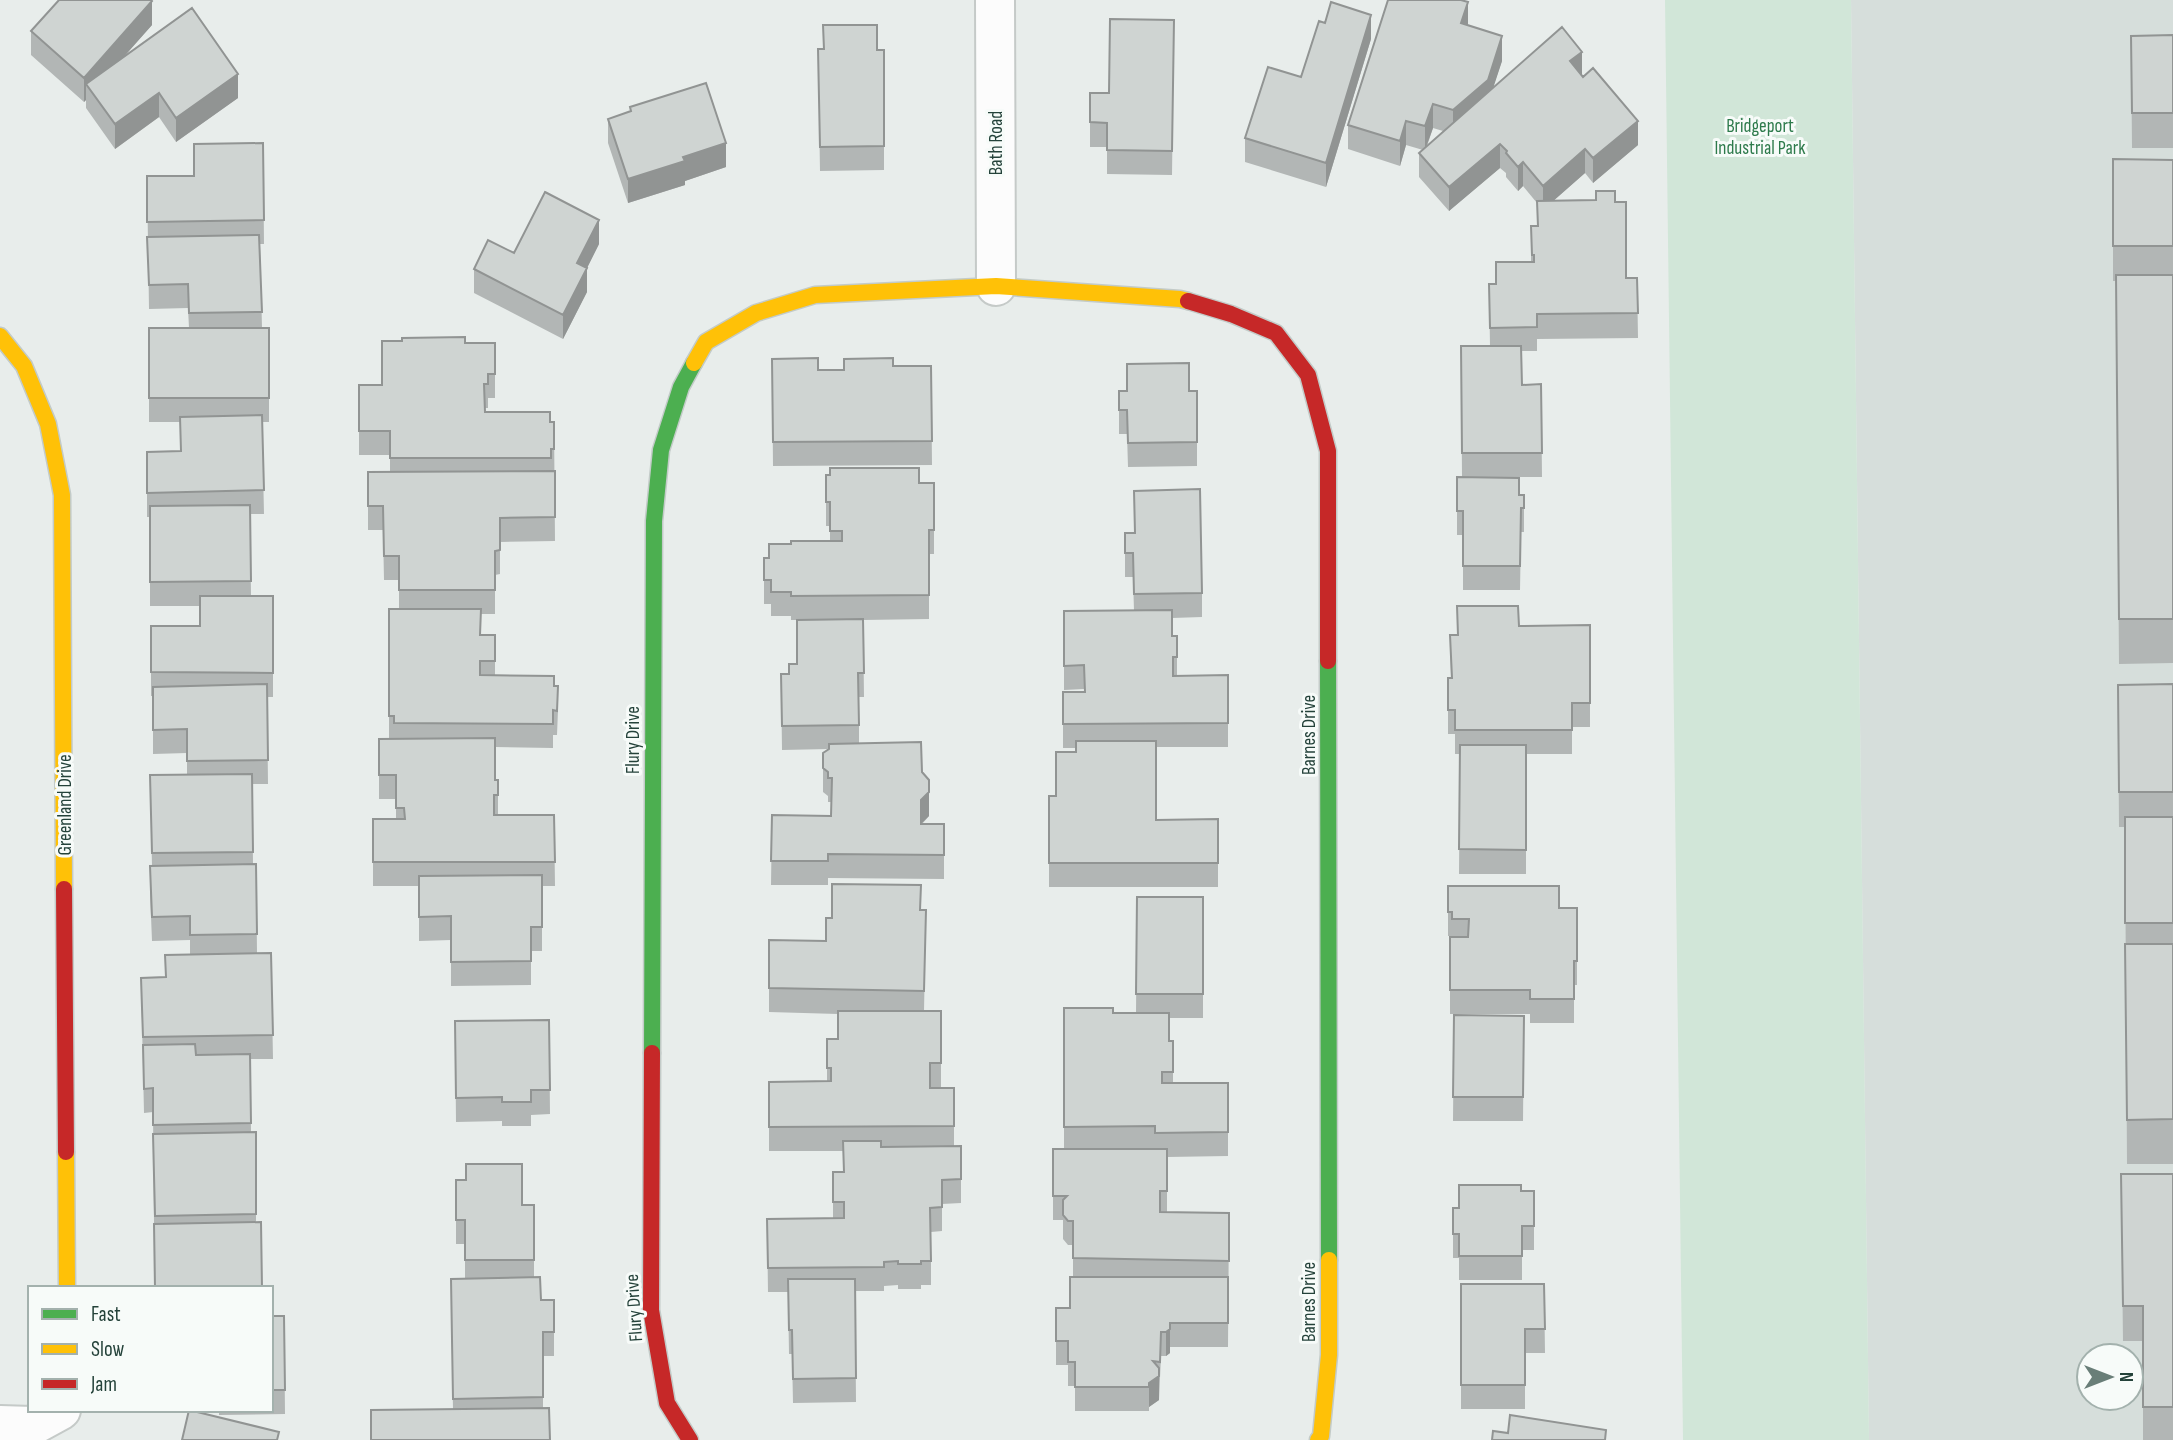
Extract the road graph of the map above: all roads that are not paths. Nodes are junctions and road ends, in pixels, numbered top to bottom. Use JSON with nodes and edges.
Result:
{"nodes":[{"id":1,"x":995,"y":0,"type":"edge"},
{"id":2,"x":996,"y":286,"type":"junction"},
{"id":3,"x":0,"y":336,"type":"edge"},
{"id":4,"x":67,"y":1286,"type":"edge"},
{"id":5,"x":57,"y":1412,"type":"edge"},
{"id":6,"x":0,"y":1425,"type":"edge"},
{"id":7,"x":1321,"y":1439,"type":"edge"},
{"id":8,"x":690,"y":1440,"type":"edge"}],
"edges":[{"from":1,"to":2,"type":"street","name":"Bath Road"},
{"from":2,"to":7,"type":"street","name":"Barnes Drive"},
{"from":2,"to":8,"type":"street","name":"Flury Drive"},
{"from":3,"to":4,"type":"street","name":"Greenland Drive"},
{"from":5,"to":6,"type":"street"}]}
